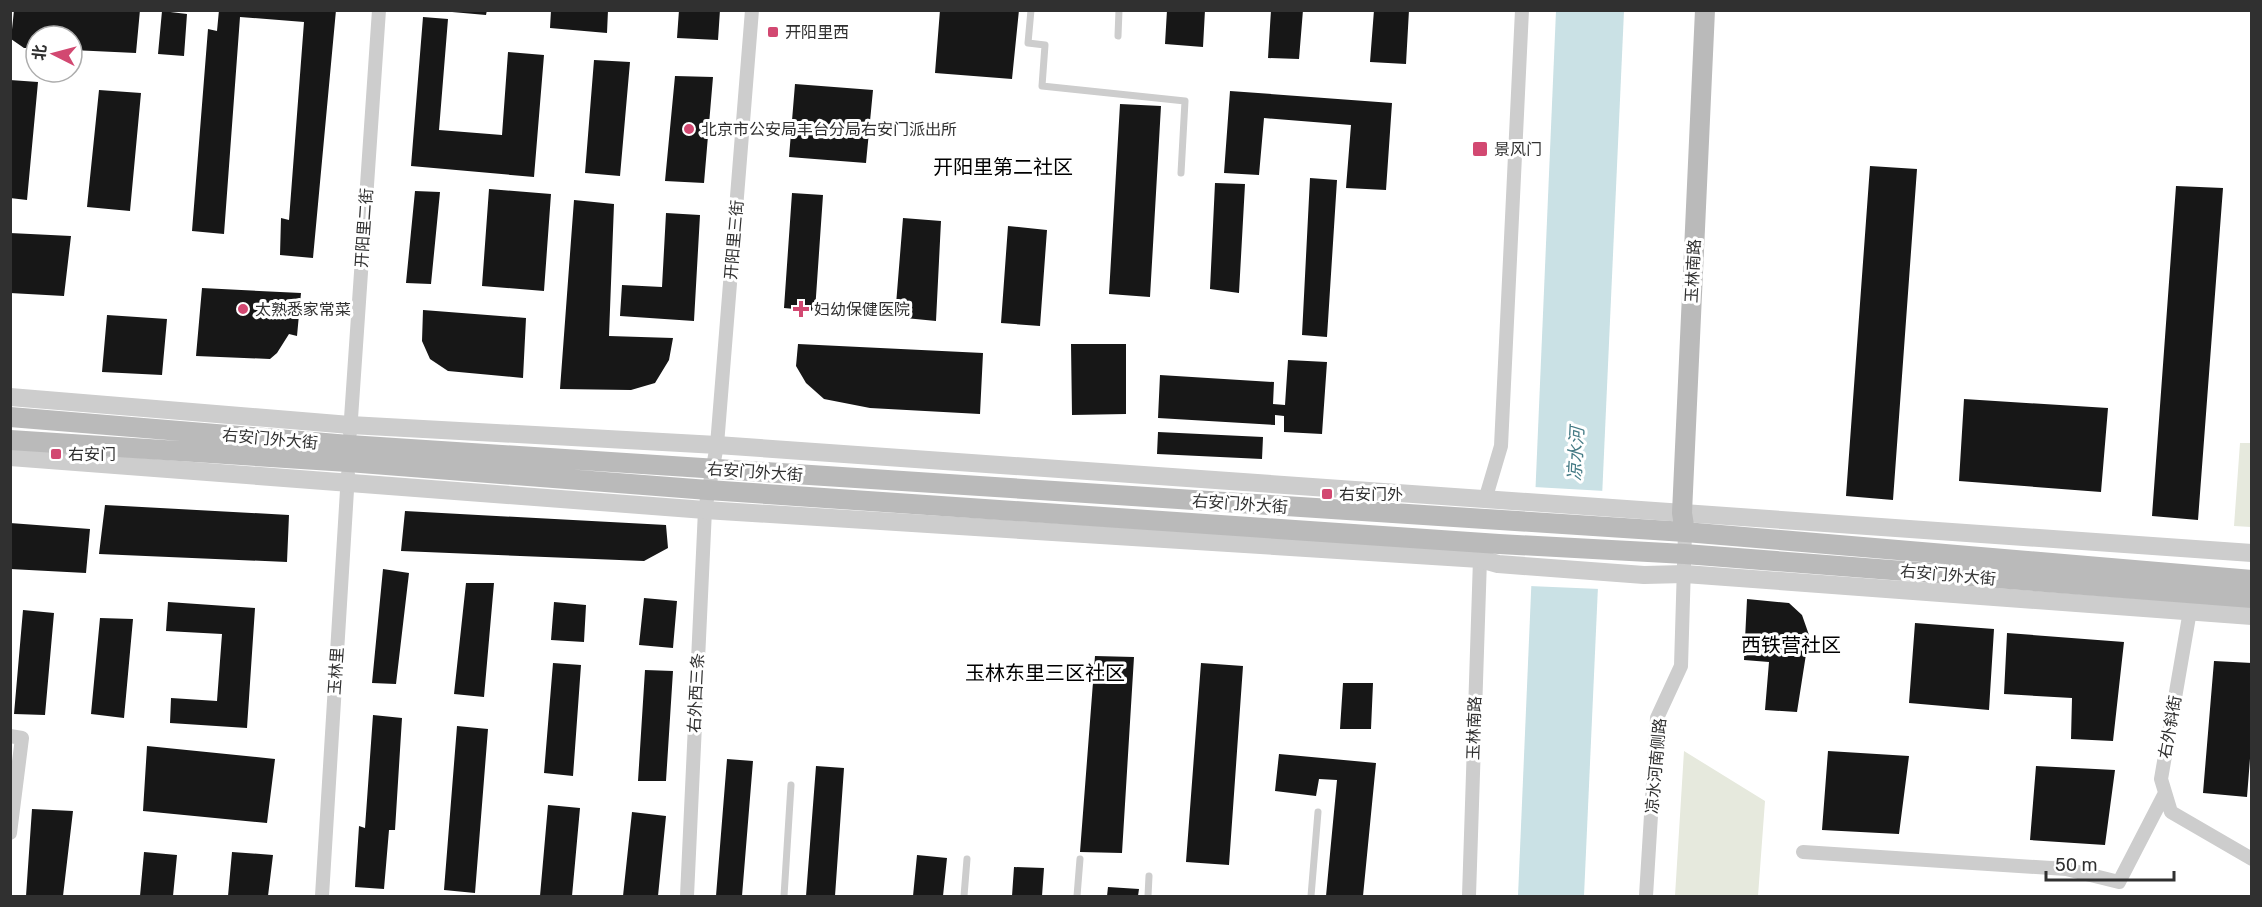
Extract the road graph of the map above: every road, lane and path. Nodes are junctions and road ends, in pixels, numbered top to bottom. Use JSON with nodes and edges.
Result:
{"nodes":[{"id":1,"x":379,"y":10,"type":"edge"},
{"id":2,"x":752,"y":10,"type":"edge"},
{"id":3,"x":1031,"y":10,"type":"edge"},
{"id":4,"x":1119,"y":10,"type":"edge"},
{"id":5,"x":1522,"y":10,"type":"edge"},
{"id":6,"x":1705,"y":10,"type":"edge"},
{"id":7,"x":1118,"y":36,"type":"dead end"},
{"id":8,"x":1181,"y":173,"type":"dead end"},
{"id":9,"x":10,"y":397,"type":"edge"},
{"id":10,"x":10,"y":417,"type":"edge"},
{"id":11,"x":350,"y":425,"type":"junction"},
{"id":12,"x":10,"y":440,"type":"edge"},
{"id":13,"x":717,"y":446,"type":"junction"},
{"id":14,"x":10,"y":457,"type":"edge"},
{"id":15,"x":349,"y":463,"type":"junction"},
{"id":16,"x":712,"y":470,"type":"junction"},
{"id":17,"x":707,"y":500,"type":"junction"},
{"id":18,"x":1493,"y":501,"type":"junction"},
{"id":19,"x":1647,"y":521,"type":"junction"},
{"id":20,"x":1684,"y":522,"type":"junction"},
{"id":21,"x":2199,"y":549,"type":"junction"},
{"id":22,"x":2252,"y":553,"type":"edge"},
{"id":23,"x":1685,"y":554,"type":"junction"},
{"id":24,"x":1489,"y":562,"type":"junction"},
{"id":25,"x":1685,"y":574,"type":"junction"},
{"id":26,"x":2252,"y":580,"type":"edge"},
{"id":27,"x":2192,"y":594,"type":"junction"},
{"id":28,"x":2252,"y":598,"type":"edge"},
{"id":29,"x":2252,"y":616,"type":"edge"},
{"id":30,"x":10,"y":736,"type":"edge"},
{"id":31,"x":791,"y":785,"type":"dead end"},
{"id":32,"x":2165,"y":793,"type":"junction"},
{"id":33,"x":1318,"y":812,"type":"dead end"},
{"id":34,"x":10,"y":832,"type":"edge"},
{"id":35,"x":1803,"y":852,"type":"dead end"},
{"id":36,"x":967,"y":859,"type":"dead end"},
{"id":37,"x":1080,"y":859,"type":"dead end"},
{"id":38,"x":2252,"y":859,"type":"edge"},
{"id":39,"x":1149,"y":876,"type":"dead end"},
{"id":40,"x":322,"y":897,"type":"edge"},
{"id":41,"x":687,"y":897,"type":"edge"},
{"id":42,"x":783,"y":897,"type":"edge"},
{"id":43,"x":964,"y":897,"type":"edge"},
{"id":44,"x":1077,"y":897,"type":"edge"},
{"id":45,"x":1148,"y":897,"type":"edge"},
{"id":46,"x":1311,"y":897,"type":"edge"},
{"id":47,"x":1469,"y":897,"type":"edge"},
{"id":48,"x":1646,"y":897,"type":"edge"}],
"edges":[{"from":1,"to":11,"type":"street","name":"开阳里二街"},
{"from":2,"to":13,"type":"street","name":"开阳里三街"},
{"from":3,"to":8,"type":"lane"},
{"from":4,"to":7,"type":"lane"},
{"from":5,"to":18,"type":"street"},
{"from":6,"to":20,"type":"main road","name":"玉林南路"},
{"from":9,"to":11,"type":"street"},
{"from":10,"to":15,"type":"main road","name":"右安门外大街"},
{"from":11,"to":13,"type":"street"},
{"from":11,"to":15,"type":"street","name":"开阳里二街"},
{"from":12,"to":15,"type":"main road","name":"右安门外大街"},
{"from":13,"to":16,"type":"street","name":"开阳里三街"},
{"from":13,"to":18,"type":"street"},
{"from":14,"to":15,"type":"street"},
{"from":15,"to":16,"type":"main road","name":"右安门外大街"},
{"from":15,"to":17,"type":"main road","name":"右安门外大街"},
{"from":15,"to":40,"type":"street","name":"玉林里"},
{"from":16,"to":17,"type":"street","name":"右外西三条"},
{"from":16,"to":19,"type":"main road","name":"右安门外大街"},
{"from":17,"to":23,"type":"main road","name":"右安门外大街"},
{"from":17,"to":24,"type":"street"},
{"from":17,"to":41,"type":"street","name":"右外西三条"},
{"from":18,"to":19,"type":"street"},
{"from":19,"to":20,"type":"main road","name":"右安门外大街"},
{"from":20,"to":21,"type":"street"},
{"from":20,"to":23,"type":"street","name":"凉水河南侧路"},
{"from":20,"to":27,"type":"main road","name":"右安门外大街"},
{"from":21,"to":22,"type":"street"},
{"from":21,"to":27,"type":"street","name":"右外斜街"},
{"from":23,"to":25,"type":"street","name":"凉水河南侧路"},
{"from":23,"to":27,"type":"main road","name":"右安门外大街"},
{"from":24,"to":25,"type":"street"},
{"from":24,"to":47,"type":"street","name":"玉林南路"},
{"from":25,"to":27,"type":"street"},
{"from":25,"to":48,"type":"street","name":"凉水河南侧路"},
{"from":26,"to":27,"type":"main road","name":"右安门外大街"},
{"from":27,"to":28,"type":"main road","name":"右安门外大街"},
{"from":27,"to":29,"type":"street"},
{"from":27,"to":32,"type":"street","name":"右外斜街"},
{"from":30,"to":34,"type":"street"},
{"from":31,"to":42,"type":"lane"},
{"from":32,"to":35,"type":"street"},
{"from":32,"to":38,"type":"street","name":"右外斜街"},
{"from":33,"to":46,"type":"lane"},
{"from":36,"to":43,"type":"lane"},
{"from":37,"to":44,"type":"lane"},
{"from":39,"to":45,"type":"lane"}]}
